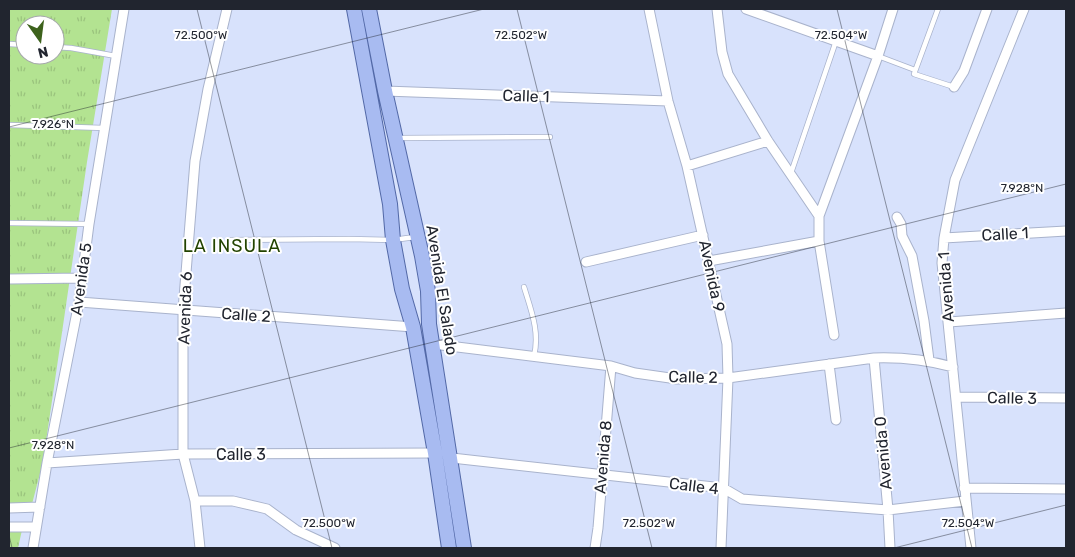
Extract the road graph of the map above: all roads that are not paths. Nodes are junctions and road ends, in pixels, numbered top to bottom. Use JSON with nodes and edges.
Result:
{"nodes":[{"id":1,"x":124,"y":9,"type":"edge"},
{"id":2,"x":226,"y":9,"type":"edge"},
{"id":3,"x":354,"y":9,"type":"edge"},
{"id":4,"x":369,"y":9,"type":"edge"},
{"id":5,"x":649,"y":9,"type":"edge"},
{"id":6,"x":717,"y":9,"type":"edge"},
{"id":7,"x":746,"y":9,"type":"edge"},
{"id":8,"x":893,"y":9,"type":"edge"},
{"id":9,"x":938,"y":9,"type":"edge"},
{"id":10,"x":987,"y":9,"type":"edge"},
{"id":11,"x":1017,"y":9,"type":"edge"},
{"id":12,"x":1024,"y":9,"type":"edge"},
{"id":13,"x":1013,"y":33,"type":"junction"},
{"id":14,"x":836,"y":41,"type":"junction"},
{"id":15,"x":10,"y":44,"type":"dead end"},
{"id":16,"x":15,"y":44,"type":"edge"},
{"id":17,"x":65,"y":48,"type":"edge"},
{"id":18,"x":117,"y":56,"type":"junction"},
{"id":19,"x":878,"y":56,"type":"junction"},
{"id":20,"x":915,"y":70,"type":"junction"},
{"id":21,"x":954,"y":87,"type":"joint"},
{"id":22,"x":384,"y":91,"type":"junction"},
{"id":23,"x":668,"y":101,"type":"junction"},
{"id":24,"x":9,"y":124,"type":"edge"},
{"id":25,"x":105,"y":128,"type":"junction"},
{"id":26,"x":550,"y":136,"type":"dead end"},
{"id":27,"x":395,"y":138,"type":"junction"},
{"id":28,"x":768,"y":141,"type":"junction"},
{"id":29,"x":687,"y":166,"type":"junction"},
{"id":30,"x":791,"y":174,"type":"junction"},
{"id":31,"x":819,"y":216,"type":"junction"},
{"id":32,"x":897,"y":217,"type":"dead end"},
{"id":33,"x":9,"y":223,"type":"edge"},
{"id":34,"x":89,"y":224,"type":"junction"},
{"id":35,"x":1066,"y":231,"type":"edge"},
{"id":36,"x":703,"y":235,"type":"junction"},
{"id":37,"x":417,"y":237,"type":"junction"},
{"id":38,"x":944,"y":238,"type":"junction"},
{"id":39,"x":229,"y":240,"type":"dead end"},
{"id":40,"x":393,"y":240,"type":"junction"},
{"id":41,"x":819,"y":241,"type":"junction"},
{"id":42,"x":709,"y":261,"type":"junction"},
{"id":43,"x":586,"y":262,"type":"dead end"},
{"id":44,"x":82,"y":278,"type":"junction"},
{"id":45,"x":9,"y":279,"type":"edge"},
{"id":46,"x":524,"y":287,"type":"dead end"},
{"id":47,"x":79,"y":302,"type":"junction"},
{"id":48,"x":183,"y":310,"type":"junction"},
{"id":49,"x":1066,"y":313,"type":"edge"},
{"id":50,"x":949,"y":322,"type":"junction"},
{"id":51,"x":414,"y":327,"type":"junction"},
{"id":52,"x":834,"y":335,"type":"dead end"},
{"id":53,"x":433,"y":344,"type":"junction"},
{"id":54,"x":534,"y":357,"type":"junction"},
{"id":55,"x":874,"y":358,"type":"junction"},
{"id":56,"x":928,"y":360,"type":"junction"},
{"id":57,"x":829,"y":364,"type":"junction"},
{"id":58,"x":611,"y":366,"type":"junction"},
{"id":59,"x":953,"y":367,"type":"junction"},
{"id":60,"x":728,"y":378,"type":"junction"},
{"id":61,"x":957,"y":397,"type":"junction"},
{"id":62,"x":1066,"y":398,"type":"edge"},
{"id":63,"x":836,"y":420,"type":"dead end"},
{"id":64,"x":436,"y":453,"type":"junction"},
{"id":65,"x":183,"y":454,"type":"junction"},
{"id":66,"x":452,"y":458,"type":"junction"},
{"id":67,"x":47,"y":463,"type":"junction"},
{"id":68,"x":602,"y":476,"type":"junction"},
{"id":69,"x":724,"y":488,"type":"junction"},
{"id":70,"x":964,"y":488,"type":"junction"},
{"id":71,"x":1066,"y":489,"type":"edge"},
{"id":72,"x":195,"y":501,"type":"junction"},
{"id":73,"x":965,"y":501,"type":"junction"},
{"id":74,"x":40,"y":507,"type":"junction"},
{"id":75,"x":9,"y":508,"type":"edge"},
{"id":76,"x":888,"y":510,"type":"junction"},
{"id":77,"x":9,"y":527,"type":"edge"},
{"id":78,"x":36,"y":527,"type":"junction"},
{"id":79,"x":33,"y":548,"type":"edge"},
{"id":80,"x":200,"y":548,"type":"edge"},
{"id":81,"x":335,"y":548,"type":"edge"},
{"id":82,"x":449,"y":548,"type":"edge"},
{"id":83,"x":464,"y":548,"type":"edge"},
{"id":84,"x":595,"y":548,"type":"edge"},
{"id":85,"x":721,"y":548,"type":"edge"},
{"id":86,"x":890,"y":548,"type":"edge"},
{"id":87,"x":971,"y":548,"type":"edge"}],
"edges":[{"from":1,"to":18,"type":"street","name":"Avenida 5"},
{"from":2,"to":48,"type":"street","name":"Avenida 6"},
{"from":3,"to":40,"type":"main road","name":"Avenida El Salado"},
{"from":4,"to":22,"type":"main road","name":"Avenida El Salado"},
{"from":5,"to":23,"type":"street","name":"Avenida 9"},
{"from":6,"to":28,"type":"street"},
{"from":7,"to":14,"type":"street"},
{"from":8,"to":19,"type":"street"},
{"from":9,"to":20,"type":"lane"},
{"from":10,"to":21,"type":"street"},
{"from":11,"to":13,"type":"street"},
{"from":12,"to":13,"type":"street","name":"Avenida 1"},
{"from":13,"to":38,"type":"street","name":"Avenida 1"},
{"from":14,"to":19,"type":"street"},
{"from":14,"to":30,"type":"lane"},
{"from":15,"to":16,"type":"lane"},
{"from":17,"to":18,"type":"lane"},
{"from":18,"to":25,"type":"street","name":"Avenida 5"},
{"from":19,"to":20,"type":"lane"},
{"from":19,"to":31,"type":"street"},
{"from":20,"to":21,"type":"lane"},
{"from":22,"to":23,"type":"street","name":"Calle 1"},
{"from":22,"to":27,"type":"main road","name":"Avenida El Salado"},
{"from":23,"to":29,"type":"street","name":"Avenida 9"},
{"from":24,"to":25,"type":"lane"},
{"from":25,"to":34,"type":"street","name":"Avenida 5"},
{"from":26,"to":27,"type":"lane"},
{"from":27,"to":37,"type":"main road","name":"Avenida El Salado"},
{"from":28,"to":29,"type":"street"},
{"from":28,"to":30,"type":"street"},
{"from":29,"to":36,"type":"street","name":"Avenida 9"},
{"from":30,"to":31,"type":"street"},
{"from":31,"to":41,"type":"street"},
{"from":32,"to":56,"type":"street"},
{"from":33,"to":34,"type":"lane"},
{"from":34,"to":44,"type":"street","name":"Avenida 5"},
{"from":35,"to":38,"type":"street","name":"Calle 1"},
{"from":36,"to":42,"type":"street","name":"Avenida 9"},
{"from":36,"to":43,"type":"street"},
{"from":37,"to":40,"type":"lane"},
{"from":37,"to":53,"type":"main road","name":"Avenida El Salado"},
{"from":38,"to":50,"type":"street","name":"Avenida 1"},
{"from":39,"to":40,"type":"lane"},
{"from":40,"to":51,"type":"main road","name":"Avenida El Salado"},
{"from":41,"to":42,"type":"street"},
{"from":41,"to":52,"type":"street"},
{"from":42,"to":60,"type":"street","name":"Avenida 9"},
{"from":44,"to":45,"type":"street"},
{"from":44,"to":47,"type":"street","name":"Avenida 5"},
{"from":46,"to":54,"type":"lane"},
{"from":47,"to":48,"type":"street","name":"Calle 2"},
{"from":47,"to":67,"type":"street","name":"Avenida 5"},
{"from":48,"to":51,"type":"street","name":"Calle 2"},
{"from":48,"to":65,"type":"street","name":"Avenida 6"},
{"from":49,"to":50,"type":"street"},
{"from":50,"to":59,"type":"street","name":"Avenida 1"},
{"from":51,"to":64,"type":"main road","name":"Avenida El Salado"},
{"from":53,"to":54,"type":"street","name":"Calle 2"},
{"from":53,"to":66,"type":"main road","name":"Avenida El Salado"},
{"from":54,"to":58,"type":"street","name":"Calle 2"},
{"from":55,"to":56,"type":"street","name":"Calle 2"},
{"from":55,"to":57,"type":"street","name":"Calle 2"},
{"from":55,"to":76,"type":"street","name":"Avenida 0"},
{"from":56,"to":59,"type":"street","name":"Calle 2"},
{"from":57,"to":60,"type":"street","name":"Calle 2"},
{"from":57,"to":63,"type":"street"},
{"from":58,"to":60,"type":"street","name":"Calle 2"},
{"from":58,"to":68,"type":"street","name":"Avenida 8"},
{"from":59,"to":61,"type":"street","name":"Avenida 1"},
{"from":60,"to":69,"type":"street","name":"Avenida 9"},
{"from":61,"to":62,"type":"street","name":"Calle 3"},
{"from":61,"to":70,"type":"street","name":"Avenida 1"},
{"from":64,"to":65,"type":"street","name":"Calle 3"},
{"from":64,"to":82,"type":"main road","name":"Avenida El Salado"},
{"from":65,"to":67,"type":"street","name":"Calle 3"},
{"from":65,"to":72,"type":"street","name":"Avenida 6"},
{"from":66,"to":68,"type":"street","name":"Calle 4"},
{"from":66,"to":83,"type":"main road","name":"Avenida El Salado"},
{"from":67,"to":74,"type":"street","name":"Avenida 5"},
{"from":68,"to":69,"type":"street","name":"Calle 4"},
{"from":68,"to":84,"type":"street","name":"Avenida 8"},
{"from":69,"to":76,"type":"street","name":"Calle 4"},
{"from":69,"to":85,"type":"street","name":"Avenida 9"},
{"from":70,"to":71,"type":"street"},
{"from":70,"to":73,"type":"street","name":"Avenida 1"},
{"from":72,"to":80,"type":"street","name":"Avenida 6"},
{"from":72,"to":81,"type":"street"},
{"from":73,"to":76,"type":"street","name":"Calle 4"},
{"from":73,"to":87,"type":"street","name":"Avenida 1"},
{"from":74,"to":75,"type":"street"},
{"from":74,"to":78,"type":"street","name":"Avenida 5"},
{"from":76,"to":86,"type":"street","name":"Avenida 0"},
{"from":77,"to":78,"type":"street"},
{"from":78,"to":79,"type":"street","name":"Avenida 5"}]}
